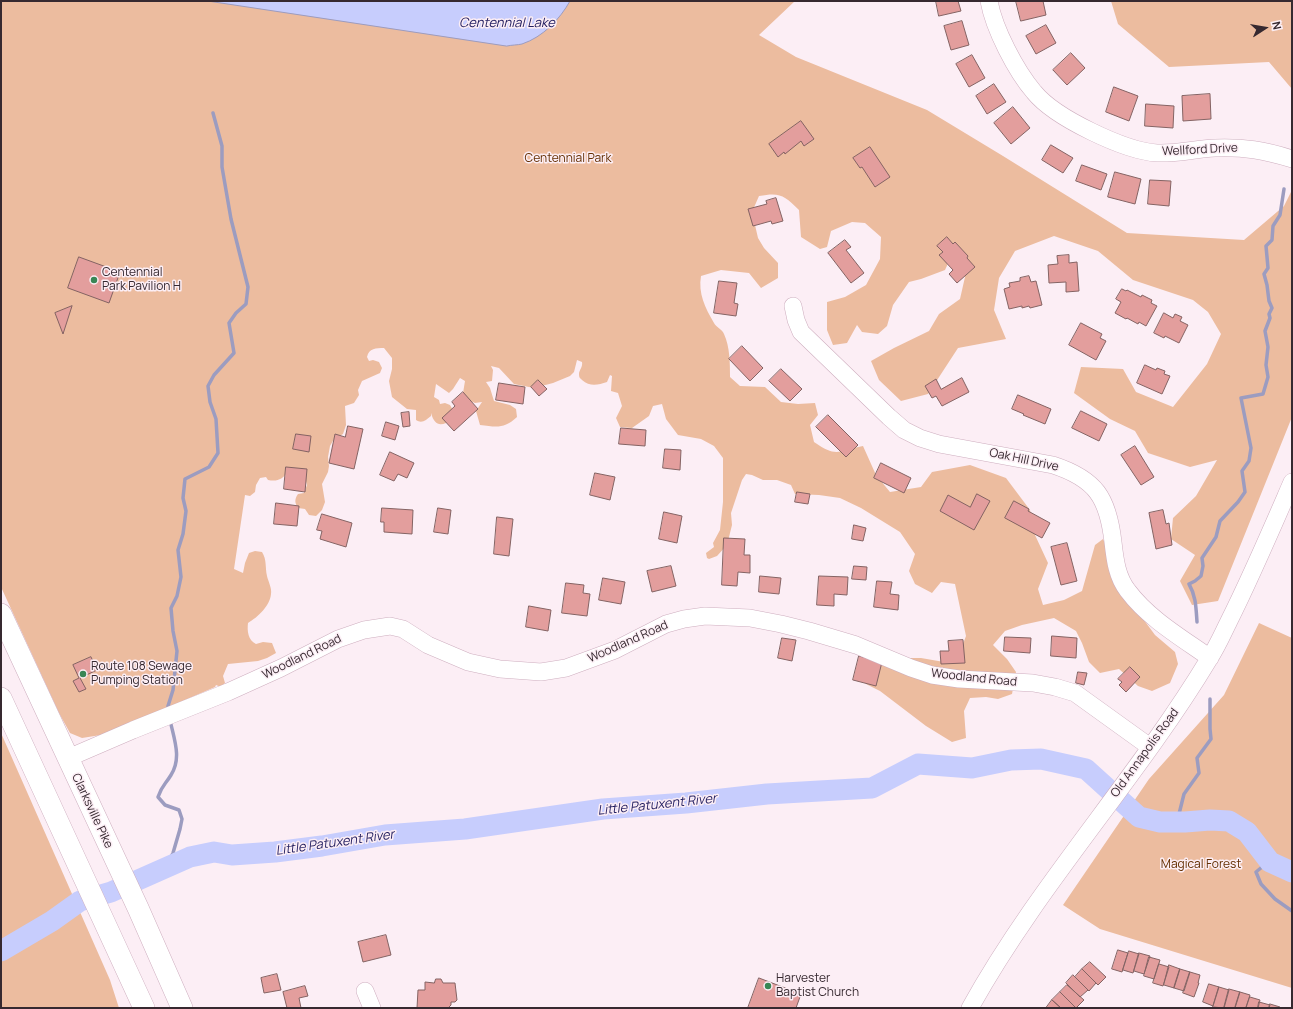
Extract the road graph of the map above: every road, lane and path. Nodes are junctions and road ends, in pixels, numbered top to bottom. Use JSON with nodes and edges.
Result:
{"nodes":[{"id":1,"x":989,"y":1,"type":"edge"},
{"id":2,"x":1292,"y":159,"type":"edge"},
{"id":3,"x":793,"y":306,"type":"dead end"},
{"id":4,"x":1292,"y":482,"type":"edge"},
{"id":5,"x":1,"y":614,"type":"edge"},
{"id":6,"x":1210,"y":658,"type":"junction"},
{"id":7,"x":1,"y":698,"type":"edge"},
{"id":8,"x":1150,"y":747,"type":"junction"},
{"id":9,"x":68,"y":758,"type":"junction"},
{"id":10,"x":365,"y":990,"type":"dead end"},
{"id":11,"x":144,"y":1008,"type":"edge"},
{"id":12,"x":182,"y":1008,"type":"edge"},
{"id":13,"x":372,"y":1008,"type":"edge"},
{"id":14,"x":970,"y":1008,"type":"edge"}],
"edges":[{"from":1,"to":2,"type":"street","name":"Wellford Drive"},
{"from":3,"to":6,"type":"street","name":"Oak Hill Drive"},
{"from":4,"to":6,"type":"street","name":"Old Annapolis Road"},
{"from":5,"to":9,"type":"main road","name":"Clarksville Pike"},
{"from":6,"to":8,"type":"street","name":"Old Annapolis Road"},
{"from":7,"to":11,"type":"main road"},
{"from":8,"to":9,"type":"street","name":"Woodland Road"},
{"from":8,"to":14,"type":"street","name":"Old Annapolis Road"},
{"from":9,"to":12,"type":"main road","name":"Clarksville Pike"},
{"from":10,"to":13,"type":"street"}]}
